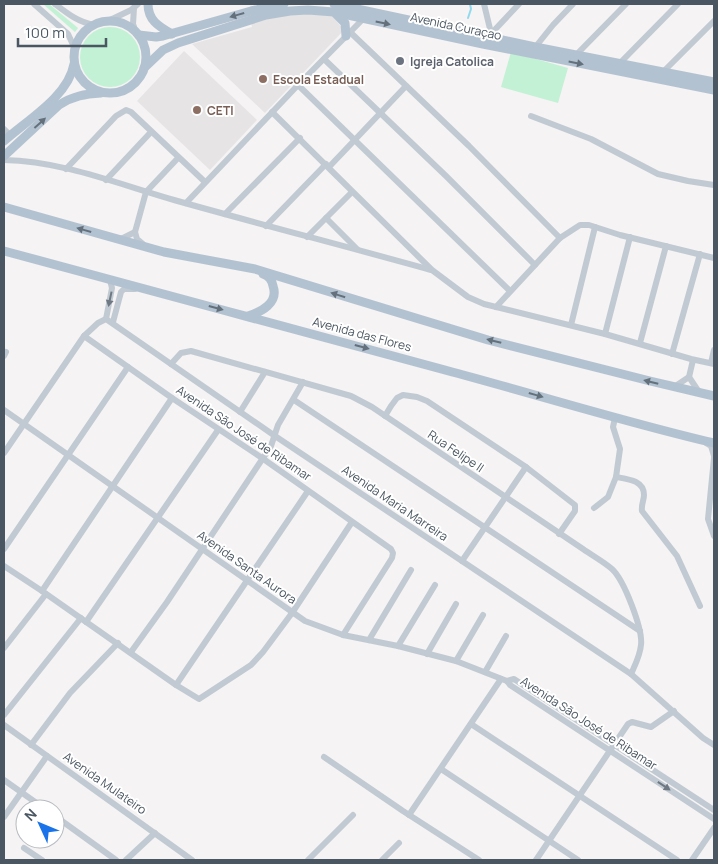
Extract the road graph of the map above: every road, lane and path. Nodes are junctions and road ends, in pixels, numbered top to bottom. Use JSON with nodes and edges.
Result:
{"nodes":[{"id":1,"x":34,"y":4,"type":"edge"},
{"id":2,"x":55,"y":4,"type":"edge"},
{"id":3,"x":148,"y":4,"type":"edge"},
{"id":4,"x":284,"y":4,"type":"edge"},
{"id":5,"x":484,"y":4,"type":"edge"},
{"id":6,"x":519,"y":4,"type":"edge"},
{"id":7,"x":573,"y":4,"type":"edge"},
{"id":8,"x":626,"y":4,"type":"edge"},
{"id":9,"x":678,"y":4,"type":"edge"},
{"id":10,"x":136,"y":6,"type":"edge"},
{"id":11,"x":334,"y":8,"type":"edge"},
{"id":12,"x":363,"y":19,"type":"junction"},
{"id":13,"x":108,"y":21,"type":"junction"},
{"id":14,"x":714,"y":21,"type":"edge"},
{"id":15,"x":94,"y":25,"type":"junction"},
{"id":16,"x":426,"y":28,"type":"junction"},
{"id":17,"x":137,"y":34,"type":"junction"},
{"id":18,"x":172,"y":34,"type":"junction"},
{"id":19,"x":348,"y":34,"type":"junction"},
{"id":20,"x":490,"y":35,"type":"junction"},
{"id":21,"x":75,"y":49,"type":"junction"},
{"id":22,"x":533,"y":50,"type":"junction"},
{"id":23,"x":576,"y":54,"type":"junction"},
{"id":24,"x":324,"y":59,"type":"junction"},
{"id":25,"x":74,"y":61,"type":"junction"},
{"id":26,"x":620,"y":63,"type":"junction"},
{"id":27,"x":144,"y":68,"type":"junction"},
{"id":28,"x":663,"y":72,"type":"junction"},
{"id":29,"x":712,"y":79,"type":"edge"},
{"id":30,"x":298,"y":85,"type":"junction"},
{"id":31,"x":406,"y":86,"type":"junction"},
{"id":32,"x":714,"y":90,"type":"edge"},
{"id":33,"x":106,"y":93,"type":"junction"},
{"id":34,"x":272,"y":112,"type":"junction"},
{"id":35,"x":380,"y":113,"type":"junction"},
{"id":36,"x":531,"y":116,"type":"dead end"},
{"id":37,"x":151,"y":132,"type":"junction"},
{"id":38,"x":6,"y":135,"type":"edge"},
{"id":39,"x":300,"y":138,"type":"junction"},
{"id":40,"x":354,"y":140,"type":"junction"},
{"id":41,"x":4,"y":156,"type":"edge"},
{"id":42,"x":178,"y":158,"type":"junction"},
{"id":43,"x":4,"y":160,"type":"edge"},
{"id":44,"x":328,"y":166,"type":"junction"},
{"id":45,"x":66,"y":169,"type":"junction"},
{"id":46,"x":106,"y":180,"type":"junction"},
{"id":47,"x":205,"y":182,"type":"junction"},
{"id":48,"x":714,"y":184,"type":"edge"},
{"id":49,"x":146,"y":192,"type":"junction"},
{"id":50,"x":352,"y":192,"type":"junction"},
{"id":51,"x":186,"y":203,"type":"junction"},
{"id":52,"x":4,"y":207,"type":"edge"},
{"id":53,"x":225,"y":214,"type":"junction"},
{"id":54,"x":326,"y":218,"type":"junction"},
{"id":55,"x":266,"y":226,"type":"junction"},
{"id":56,"x":595,"y":226,"type":"junction"},
{"id":57,"x":135,"y":232,"type":"junction"},
{"id":58,"x":307,"y":237,"type":"junction"},
{"id":59,"x":630,"y":237,"type":"junction"},
{"id":60,"x":560,"y":238,"type":"junction"},
{"id":61,"x":117,"y":239,"type":"junction"},
{"id":62,"x":666,"y":246,"type":"junction"},
{"id":63,"x":148,"y":248,"type":"junction"},
{"id":64,"x":358,"y":250,"type":"junction"},
{"id":65,"x":4,"y":251,"type":"edge"},
{"id":66,"x":700,"y":254,"type":"junction"},
{"id":67,"x":714,"y":258,"type":"edge"},
{"id":68,"x":535,"y":265,"type":"junction"},
{"id":69,"x":255,"y":269,"type":"junction"},
{"id":70,"x":432,"y":270,"type":"junction"},
{"id":71,"x":110,"y":280,"type":"junction"},
{"id":72,"x":155,"y":291,"type":"junction"},
{"id":73,"x":510,"y":291,"type":"junction"},
{"id":74,"x":496,"y":307,"type":"junction"},
{"id":75,"x":248,"y":316,"type":"junction"},
{"id":76,"x":109,"y":320,"type":"junction"},
{"id":77,"x":571,"y":325,"type":"junction"},
{"id":78,"x":605,"y":334,"type":"junction"},
{"id":79,"x":84,"y":336,"type":"junction"},
{"id":80,"x":640,"y":343,"type":"junction"},
{"id":81,"x":714,"y":350,"type":"edge"},
{"id":82,"x":672,"y":354,"type":"junction"},
{"id":83,"x":693,"y":360,"type":"junction"},
{"id":84,"x":713,"y":363,"type":"edge"},
{"id":85,"x":171,"y":364,"type":"junction"},
{"id":86,"x":128,"y":367,"type":"junction"},
{"id":87,"x":265,"y":372,"type":"junction"},
{"id":88,"x":689,"y":377,"type":"junction"},
{"id":89,"x":303,"y":382,"type":"junction"},
{"id":90,"x":674,"y":387,"type":"junction"},
{"id":91,"x":699,"y":392,"type":"junction"},
{"id":92,"x":714,"y":396,"type":"edge"},
{"id":93,"x":172,"y":398,"type":"junction"},
{"id":94,"x":294,"y":400,"type":"junction"},
{"id":95,"x":4,"y":410,"type":"edge"},
{"id":96,"x":240,"y":412,"type":"junction"},
{"id":97,"x":385,"y":416,"type":"junction"},
{"id":98,"x":615,"y":418,"type":"junction"},
{"id":99,"x":23,"y":423,"type":"junction"},
{"id":100,"x":218,"y":430,"type":"junction"},
{"id":101,"x":275,"y":436,"type":"junction"},
{"id":102,"x":700,"y":440,"type":"junction"},
{"id":103,"x":714,"y":443,"type":"edge"},
{"id":104,"x":4,"y":453,"type":"edge"},
{"id":105,"x":68,"y":455,"type":"junction"},
{"id":106,"x":714,"y":457,"type":"edge"},
{"id":107,"x":262,"y":458,"type":"junction"},
{"id":108,"x":526,"y":467,"type":"junction"},
{"id":109,"x":616,"y":476,"type":"junction"},
{"id":110,"x":113,"y":487,"type":"junction"},
{"id":111,"x":308,"y":491,"type":"junction"},
{"id":112,"x":505,"y":498,"type":"junction"},
{"id":113,"x":713,"y":499,"type":"edge"},
{"id":114,"x":594,"y":508,"type":"dead end"},
{"id":115,"x":157,"y":518,"type":"junction"},
{"id":116,"x":352,"y":522,"type":"junction"},
{"id":117,"x":484,"y":528,"type":"junction"},
{"id":118,"x":559,"y":534,"type":"junction"},
{"id":119,"x":714,"y":536,"type":"edge"},
{"id":120,"x":4,"y":549,"type":"edge"},
{"id":121,"x":202,"y":549,"type":"junction"},
{"id":122,"x":462,"y":561,"type":"junction"},
{"id":123,"x":4,"y":566,"type":"edge"},
{"id":124,"x":411,"y":570,"type":"dead end"},
{"id":125,"x":246,"y":580,"type":"junction"},
{"id":126,"x":434,"y":585,"type":"dead end"},
{"id":127,"x":44,"y":592,"type":"junction"},
{"id":128,"x":456,"y":604,"type":"dead end"},
{"id":129,"x":700,"y":606,"type":"dead end"},
{"id":130,"x":292,"y":613,"type":"junction"},
{"id":131,"x":483,"y":615,"type":"dead end"},
{"id":132,"x":83,"y":620,"type":"junction"},
{"id":133,"x":640,"y":631,"type":"junction"},
{"id":134,"x":343,"y":635,"type":"junction"},
{"id":135,"x":506,"y":636,"type":"dead end"},
{"id":136,"x":369,"y":640,"type":"junction"},
{"id":137,"x":118,"y":643,"type":"junction"},
{"id":138,"x":398,"y":646,"type":"junction"},
{"id":139,"x":4,"y":648,"type":"edge"},
{"id":140,"x":131,"y":652,"type":"junction"},
{"id":141,"x":426,"y":654,"type":"junction"},
{"id":142,"x":456,"y":661,"type":"junction"},
{"id":143,"x":485,"y":672,"type":"junction"},
{"id":144,"x":631,"y":674,"type":"junction"},
{"id":145,"x":504,"y":680,"type":"junction"},
{"id":146,"x":176,"y":685,"type":"junction"},
{"id":147,"x":674,"y":710,"type":"junction"},
{"id":148,"x":4,"y":714,"type":"edge"},
{"id":149,"x":471,"y":724,"type":"junction"},
{"id":150,"x":4,"y":725,"type":"edge"},
{"id":151,"x":614,"y":743,"type":"junction"},
{"id":152,"x":31,"y":745,"type":"junction"},
{"id":153,"x":714,"y":745,"type":"edge"},
{"id":154,"x":610,"y":750,"type":"junction"},
{"id":155,"x":47,"y":756,"type":"junction"},
{"id":156,"x":324,"y":757,"type":"dead end"},
{"id":157,"x":441,"y":769,"type":"junction"},
{"id":158,"x":4,"y":780,"type":"edge"},
{"id":159,"x":22,"y":792,"type":"junction"},
{"id":160,"x":580,"y":795,"type":"junction"},
{"id":161,"x":31,"y":799,"type":"edge"},
{"id":162,"x":714,"y":810,"type":"edge"},
{"id":163,"x":409,"y":815,"type":"junction"},
{"id":164,"x":353,"y":816,"type":"dead end"},
{"id":165,"x":4,"y":817,"type":"edge"},
{"id":166,"x":714,"y":820,"type":"edge"},
{"id":167,"x":65,"y":823,"type":"edge"},
{"id":168,"x":714,"y":828,"type":"edge"},
{"id":169,"x":155,"y":833,"type":"junction"},
{"id":170,"x":549,"y":841,"type":"junction"},
{"id":171,"x":399,"y":843,"type":"dead end"},
{"id":172,"x":26,"y":849,"type":"edge"},
{"id":173,"x":42,"y":860,"type":"edge"},
{"id":174,"x":116,"y":860,"type":"edge"},
{"id":175,"x":126,"y":860,"type":"edge"},
{"id":176,"x":192,"y":860,"type":"edge"},
{"id":177,"x":308,"y":860,"type":"edge"},
{"id":178,"x":382,"y":860,"type":"edge"},
{"id":179,"x":480,"y":860,"type":"edge"},
{"id":180,"x":536,"y":860,"type":"edge"},
{"id":181,"x":578,"y":860,"type":"edge"},
{"id":182,"x":677,"y":860,"type":"edge"},
{"id":183,"x":692,"y":860,"type":"edge"}],
"edges":[{"from":1,"to":21,"type":"street"},
{"from":2,"to":15,"type":"street"},
{"from":3,"to":18,"type":"main road"},
{"from":4,"to":18,"type":"main road","one_way":true},
{"from":5,"to":20,"type":"street"},
{"from":6,"to":20,"type":"street"},
{"from":7,"to":22,"type":"street"},
{"from":8,"to":23,"type":"street"},
{"from":9,"to":26,"type":"street"},
{"from":10,"to":13,"type":"street"},
{"from":10,"to":17,"type":"street"},
{"from":11,"to":12,"type":"main road","name":"Avenida Curaçao"},
{"from":11,"to":16,"type":"main road","name":"Avenida Curaçao"},
{"from":11,"to":19,"type":"main road"},
{"from":11,"to":27,"type":"main road","name":"Avenida Curaçao"},
{"from":12,"to":16,"type":"main road","name":"Avenida Curaçao","one_way":true},
{"from":12,"to":19,"type":"street"},
{"from":13,"to":15,"type":"main road"},
{"from":13,"to":17,"type":"main road"},
{"from":14,"to":28,"type":"street"},
{"from":15,"to":21,"type":"main road"},
{"from":16,"to":20,"type":"main road","name":"Avenida Curaçao"},
{"from":16,"to":22,"type":"main road","name":"Avenida Curaçao"},
{"from":17,"to":18,"type":"main road"},
{"from":17,"to":27,"type":"main road"},
{"from":19,"to":24,"type":"street"},
{"from":19,"to":31,"type":"street"},
{"from":20,"to":22,"type":"main road","name":"Avenida Curaçao"},
{"from":21,"to":25,"type":"main road"},
{"from":22,"to":23,"type":"main road","name":"Avenida Curaçao"},
{"from":22,"to":32,"type":"main road","name":"Avenida Curaçao","one_way":true},
{"from":23,"to":26,"type":"main road","name":"Avenida Curaçao"},
{"from":24,"to":30,"type":"street"},
{"from":24,"to":35,"type":"street"},
{"from":25,"to":33,"type":"main road"},
{"from":25,"to":38,"type":"main road"},
{"from":26,"to":28,"type":"main road","name":"Avenida Curaçao"},
{"from":27,"to":33,"type":"main road"},
{"from":28,"to":29,"type":"main road","name":"Avenida Curaçao"},
{"from":30,"to":34,"type":"street"},
{"from":30,"to":40,"type":"street"},
{"from":31,"to":35,"type":"street"},
{"from":31,"to":60,"type":"street"},
{"from":41,"to":33,"type":"main road","one_way":true},
{"from":34,"to":39,"type":"street"},
{"from":34,"to":47,"type":"street"},
{"from":35,"to":40,"type":"street"},
{"from":35,"to":68,"type":"street"},
{"from":36,"to":48,"type":"street"},
{"from":37,"to":42,"type":"street"},
{"from":37,"to":45,"type":"street"},
{"from":37,"to":46,"type":"street"},
{"from":39,"to":44,"type":"street"},
{"from":39,"to":53,"type":"street"},
{"from":40,"to":44,"type":"street"},
{"from":40,"to":73,"type":"street"},
{"from":42,"to":47,"type":"street"},
{"from":42,"to":49,"type":"street"},
{"from":43,"to":45,"type":"street"},
{"from":44,"to":50,"type":"street"},
{"from":44,"to":55,"type":"street"},
{"from":45,"to":46,"type":"street"},
{"from":46,"to":49,"type":"street"},
{"from":47,"to":51,"type":"street"},
{"from":49,"to":51,"type":"street"},
{"from":49,"to":57,"type":"street"},
{"from":50,"to":54,"type":"street"},
{"from":50,"to":70,"type":"street"},
{"from":51,"to":53,"type":"street"},
{"from":61,"to":52,"type":"main road","one_way":true},
{"from":53,"to":55,"type":"street"},
{"from":54,"to":58,"type":"street"},
{"from":54,"to":64,"type":"street"},
{"from":55,"to":58,"type":"street"},
{"from":56,"to":59,"type":"street"},
{"from":56,"to":60,"type":"street"},
{"from":56,"to":77,"type":"street"},
{"from":57,"to":61,"type":"street"},
{"from":57,"to":63,"type":"street"},
{"from":58,"to":64,"type":"street"},
{"from":59,"to":62,"type":"street"},
{"from":59,"to":78,"type":"street"},
{"from":60,"to":68,"type":"street"},
{"from":61,"to":63,"type":"main road"},
{"from":62,"to":66,"type":"street"},
{"from":62,"to":80,"type":"street"},
{"from":63,"to":69,"type":"main road"},
{"from":64,"to":70,"type":"street"},
{"from":65,"to":71,"type":"main road","name":"Avenida das Flores"},
{"from":66,"to":67,"type":"street"},
{"from":66,"to":82,"type":"street"},
{"from":68,"to":73,"type":"street"},
{"from":69,"to":75,"type":"main road"},
{"from":90,"to":69,"type":"main road","one_way":true},
{"from":70,"to":74,"type":"street"},
{"from":71,"to":72,"type":"main road","name":"Avenida das Flores"},
{"from":71,"to":76,"type":"street","one_way":true},
{"from":72,"to":75,"type":"main road","name":"Avenida das Flores","one_way":true},
{"from":72,"to":76,"type":"street"},
{"from":73,"to":74,"type":"street"},
{"from":74,"to":77,"type":"street"},
{"from":75,"to":98,"type":"main road","name":"Avenida das Flores","one_way":true},
{"from":76,"to":79,"type":"street"},
{"from":76,"to":85,"type":"street","name":"Avenida Maria Marreira"},
{"from":77,"to":78,"type":"street"},
{"from":78,"to":80,"type":"street"},
{"from":79,"to":86,"type":"street","name":"Avenida São José de Ribamar"},
{"from":79,"to":99,"type":"street"},
{"from":80,"to":82,"type":"street"},
{"from":81,"to":84,"type":"street"},
{"from":82,"to":83,"type":"street"},
{"from":83,"to":84,"type":"street"},
{"from":83,"to":88,"type":"street"},
{"from":85,"to":87,"type":"street","name":"Rua Felipe II"},
{"from":85,"to":96,"type":"street","name":"Avenida Maria Marreira"},
{"from":86,"to":93,"type":"street","name":"Avenida São José de Ribamar"},
{"from":86,"to":105,"type":"street"},
{"from":87,"to":89,"type":"street","name":"Rua Felipe II"},
{"from":87,"to":96,"type":"street"},
{"from":88,"to":90,"type":"street"},
{"from":88,"to":91,"type":"street"},
{"from":89,"to":94,"type":"street"},
{"from":89,"to":97,"type":"street","name":"Rua Felipe II"},
{"from":90,"to":91,"type":"main road"},
{"from":91,"to":92,"type":"main road"},
{"from":93,"to":100,"type":"street","name":"Avenida São José de Ribamar"},
{"from":93,"to":110,"type":"street"},
{"from":94,"to":101,"type":"street"},
{"from":94,"to":117,"type":"street"},
{"from":95,"to":99,"type":"street","name":"Avenida Santa Aurora"},
{"from":96,"to":101,"type":"street","name":"Avenida Maria Marreira"},
{"from":97,"to":108,"type":"street"},
{"from":97,"to":112,"type":"street","name":"Rua Felipe II"},
{"from":98,"to":102,"type":"main road","name":"Avenida das Flores"},
{"from":98,"to":109,"type":"street"},
{"from":99,"to":104,"type":"street"},
{"from":99,"to":105,"type":"street","name":"Avenida Santa Aurora"},
{"from":100,"to":107,"type":"street","name":"Avenida São José de Ribamar"},
{"from":100,"to":115,"type":"street"},
{"from":101,"to":107,"type":"street"},
{"from":101,"to":122,"type":"street","name":"Avenida Maria Marreira"},
{"from":102,"to":103,"type":"main road","name":"Avenida das Flores"},
{"from":102,"to":106,"type":"street"},
{"from":105,"to":110,"type":"street","name":"Avenida Santa Aurora"},
{"from":105,"to":120,"type":"street"},
{"from":106,"to":113,"type":"street"},
{"from":107,"to":111,"type":"street","name":"Avenida São José de Ribamar"},
{"from":107,"to":121,"type":"street"},
{"from":108,"to":112,"type":"street"},
{"from":108,"to":118,"type":"street"},
{"from":109,"to":114,"type":"street"},
{"from":109,"to":129,"type":"street"},
{"from":110,"to":115,"type":"street","name":"Avenida Santa Aurora"},
{"from":110,"to":127,"type":"street"},
{"from":111,"to":116,"type":"street","name":"Avenida São José de Ribamar"},
{"from":111,"to":125,"type":"street"},
{"from":112,"to":117,"type":"street"},
{"from":112,"to":118,"type":"street","name":"Rua Felipe II"},
{"from":113,"to":119,"type":"street"},
{"from":115,"to":121,"type":"street","name":"Avenida Santa Aurora"},
{"from":115,"to":132,"type":"street"},
{"from":116,"to":130,"type":"street"},
{"from":116,"to":134,"type":"street","name":"Avenida São José de Ribamar"},
{"from":117,"to":122,"type":"street"},
{"from":117,"to":133,"type":"street"},
{"from":118,"to":133,"type":"street","name":"Rua Felipe II"},
{"from":121,"to":125,"type":"street","name":"Avenida Santa Aurora"},
{"from":121,"to":140,"type":"street"},
{"from":122,"to":144,"type":"street","name":"Avenida Maria Marreira"},
{"from":123,"to":127,"type":"street"},
{"from":124,"to":136,"type":"street"},
{"from":125,"to":130,"type":"street","name":"Avenida Santa Aurora"},
{"from":125,"to":146,"type":"street"},
{"from":126,"to":138,"type":"street"},
{"from":127,"to":132,"type":"street"},
{"from":127,"to":139,"type":"street"},
{"from":128,"to":141,"type":"street"},
{"from":130,"to":134,"type":"street","name":"Avenida Santa Aurora"},
{"from":130,"to":146,"type":"street"},
{"from":131,"to":142,"type":"street"},
{"from":132,"to":137,"type":"street"},
{"from":132,"to":148,"type":"street"},
{"from":133,"to":144,"type":"street","name":"Rua Felipe II"},
{"from":134,"to":136,"type":"street","name":"Avenida Santa Aurora"},
{"from":135,"to":143,"type":"street"},
{"from":136,"to":138,"type":"street","name":"Avenida Santa Aurora"},
{"from":137,"to":140,"type":"street"},
{"from":137,"to":152,"type":"street"},
{"from":138,"to":141,"type":"street","name":"Avenida Santa Aurora"},
{"from":140,"to":146,"type":"street"},
{"from":141,"to":142,"type":"street","name":"Avenida Santa Aurora"},
{"from":142,"to":143,"type":"street","name":"Avenida Santa Aurora"},
{"from":143,"to":145,"type":"street","name":"Avenida Santa Aurora"},
{"from":144,"to":147,"type":"street","name":"Avenida Maria Marreira"},
{"from":145,"to":149,"type":"street"},
{"from":145,"to":151,"type":"street","name":"Avenida São José de Ribamar"},
{"from":145,"to":154,"type":"street","name":"Avenida São José de Ribamar"},
{"from":147,"to":151,"type":"street"},
{"from":147,"to":153,"type":"street","name":"Avenida Maria Marreira"},
{"from":149,"to":157,"type":"street"},
{"from":149,"to":160,"type":"street"},
{"from":150,"to":152,"type":"street","name":"Avenida Mulateiro"},
{"from":151,"to":154,"type":"street"},
{"from":151,"to":162,"type":"street","name":"Avenida São José de Ribamar"},
{"from":152,"to":155,"type":"street","name":"Avenida Mulateiro"},
{"from":154,"to":160,"type":"street"},
{"from":154,"to":166,"type":"street","name":"Avenida São José de Ribamar","one_way":true},
{"from":155,"to":159,"type":"street"},
{"from":155,"to":169,"type":"street","name":"Avenida Mulateiro"},
{"from":156,"to":163,"type":"street"},
{"from":157,"to":163,"type":"street"},
{"from":157,"to":170,"type":"street"},
{"from":158,"to":159,"type":"street"},
{"from":159,"to":161,"type":"street"},
{"from":159,"to":165,"type":"street"},
{"from":160,"to":170,"type":"street"},
{"from":160,"to":182,"type":"street"},
{"from":163,"to":179,"type":"street"},
{"from":164,"to":177,"type":"street"},
{"from":167,"to":174,"type":"street"},
{"from":168,"to":183,"type":"street"},
{"from":169,"to":175,"type":"street"},
{"from":169,"to":176,"type":"street","name":"Avenida Mulateiro"},
{"from":170,"to":180,"type":"street"},
{"from":170,"to":181,"type":"street"},
{"from":171,"to":178,"type":"street"},
{"from":172,"to":173,"type":"street"}]}
